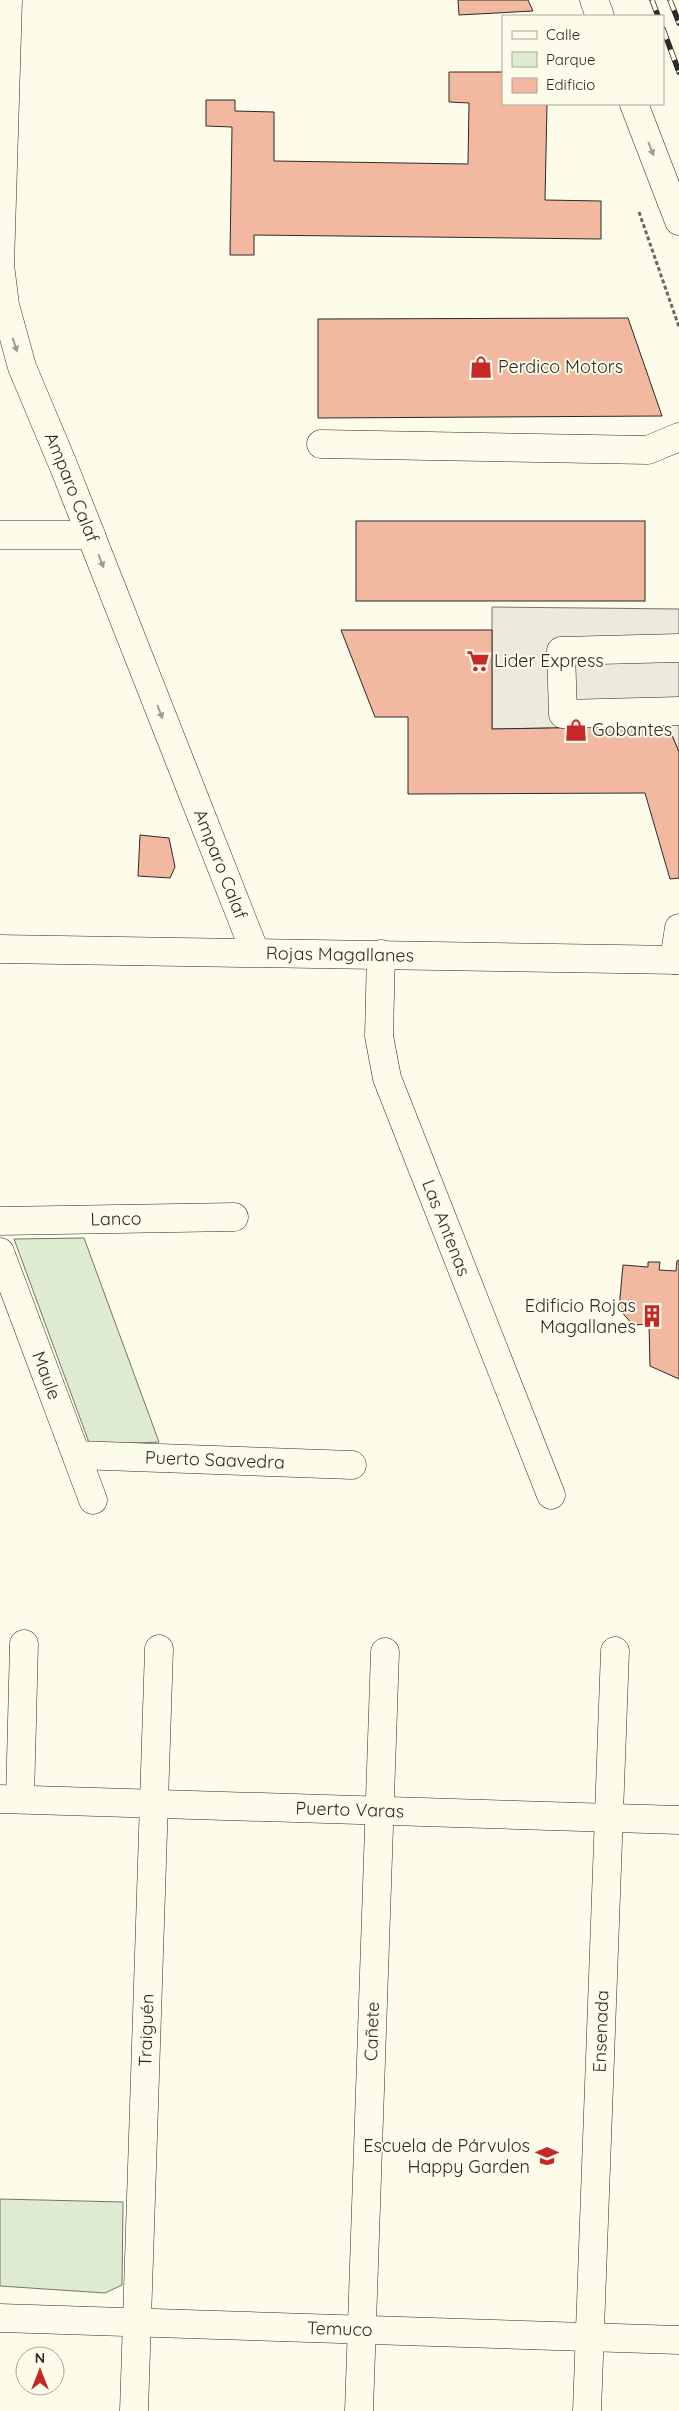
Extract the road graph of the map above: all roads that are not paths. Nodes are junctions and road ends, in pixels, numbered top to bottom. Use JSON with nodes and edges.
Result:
{"nodes":[{"id":1,"x":8,"y":0,"type":"edge"},
{"id":2,"x":594,"y":0,"type":"edge"},
{"id":3,"x":600,"y":15,"type":"edge"},
{"id":4,"x":634,"y":105,"type":"edge"},
{"id":5,"x":679,"y":221,"type":"edge"},
{"id":6,"x":679,"y":437,"type":"edge"},
{"id":7,"x":321,"y":444,"type":"dead end"},
{"id":8,"x":0,"y":535,"type":"edge"},
{"id":9,"x":91,"y":535,"type":"junction"},
{"id":10,"x":679,"y":648,"type":"edge"},
{"id":11,"x":679,"y":711,"type":"edge"},
{"id":12,"x":679,"y":928,"type":"edge"},
{"id":13,"x":0,"y":949,"type":"edge"},
{"id":14,"x":255,"y":952,"type":"junction"},
{"id":15,"x":381,"y":954,"type":"junction"},
{"id":16,"x":676,"y":960,"type":"edge"},
{"id":17,"x":234,"y":1217,"type":"dead end"},
{"id":18,"x":0,"y":1220,"type":"edge"},
{"id":19,"x":0,"y":1252,"type":"edge"},
{"id":20,"x":77,"y":1456,"type":"junction"},
{"id":21,"x":352,"y":1465,"type":"dead end"},
{"id":22,"x":551,"y":1495,"type":"dead end"},
{"id":23,"x":93,"y":1500,"type":"dead end"},
{"id":24,"x":24,"y":1644,"type":"dead end"},
{"id":25,"x":159,"y":1649,"type":"dead end"},
{"id":26,"x":615,"y":1651,"type":"dead end"},
{"id":27,"x":385,"y":1652,"type":"dead end"},
{"id":28,"x":10,"y":1799,"type":"edge"},
{"id":29,"x":154,"y":1804,"type":"junction"},
{"id":30,"x":380,"y":1811,"type":"junction"},
{"id":31,"x":609,"y":1818,"type":"junction"},
{"id":32,"x":679,"y":1820,"type":"edge"},
{"id":33,"x":0,"y":2318,"type":"edge"},
{"id":34,"x":136,"y":2322,"type":"junction"},
{"id":35,"x":362,"y":2330,"type":"junction"},
{"id":36,"x":590,"y":2337,"type":"junction"},
{"id":37,"x":679,"y":2340,"type":"edge"},
{"id":38,"x":134,"y":2411,"type":"edge"},
{"id":39,"x":359,"y":2411,"type":"edge"},
{"id":40,"x":588,"y":2411,"type":"edge"}],
"edges":[{"from":1,"to":9,"type":"street","name":"Amparo Calaf","one_way":true},
{"from":2,"to":3,"type":"street"},
{"from":4,"to":5,"type":"street","one_way":true},
{"from":6,"to":7,"type":"street"},
{"from":8,"to":9,"type":"street"},
{"from":9,"to":14,"type":"street","name":"Amparo Calaf","one_way":true},
{"from":10,"to":11,"type":"street"},
{"from":12,"to":16,"type":"street"},
{"from":13,"to":14,"type":"street","name":"Rojas Magallanes"},
{"from":14,"to":15,"type":"street","name":"Rojas Magallanes"},
{"from":15,"to":16,"type":"street","name":"Rojas Magallanes"},
{"from":15,"to":22,"type":"street","name":"Las Antenas"},
{"from":17,"to":18,"type":"street","name":"Lanco"},
{"from":19,"to":20,"type":"street","name":"Maule"},
{"from":20,"to":21,"type":"street","name":"Puerto Saavedra"},
{"from":20,"to":23,"type":"street","name":"Maule"},
{"from":24,"to":28,"type":"street","name":"Puerto Varas"},
{"from":25,"to":29,"type":"street","name":"Traiguén"},
{"from":26,"to":31,"type":"street","name":"Ensenada"},
{"from":27,"to":30,"type":"street","name":"Cañete"},
{"from":28,"to":29,"type":"street","name":"Puerto Varas"},
{"from":29,"to":30,"type":"street","name":"Puerto Varas"},
{"from":29,"to":34,"type":"street","name":"Traiguén"},
{"from":30,"to":31,"type":"street","name":"Puerto Varas"},
{"from":30,"to":35,"type":"street","name":"Cañete"},
{"from":31,"to":32,"type":"street","name":"Puerto Varas"},
{"from":31,"to":36,"type":"street","name":"Ensenada"},
{"from":33,"to":34,"type":"street","name":"Temuco"},
{"from":34,"to":35,"type":"street","name":"Temuco"},
{"from":34,"to":38,"type":"street","name":"Traiguén"},
{"from":35,"to":36,"type":"street","name":"Temuco"},
{"from":35,"to":39,"type":"street","name":"Cañete"},
{"from":36,"to":37,"type":"street","name":"Temuco"},
{"from":36,"to":40,"type":"street","name":"Ensenada"}]}
